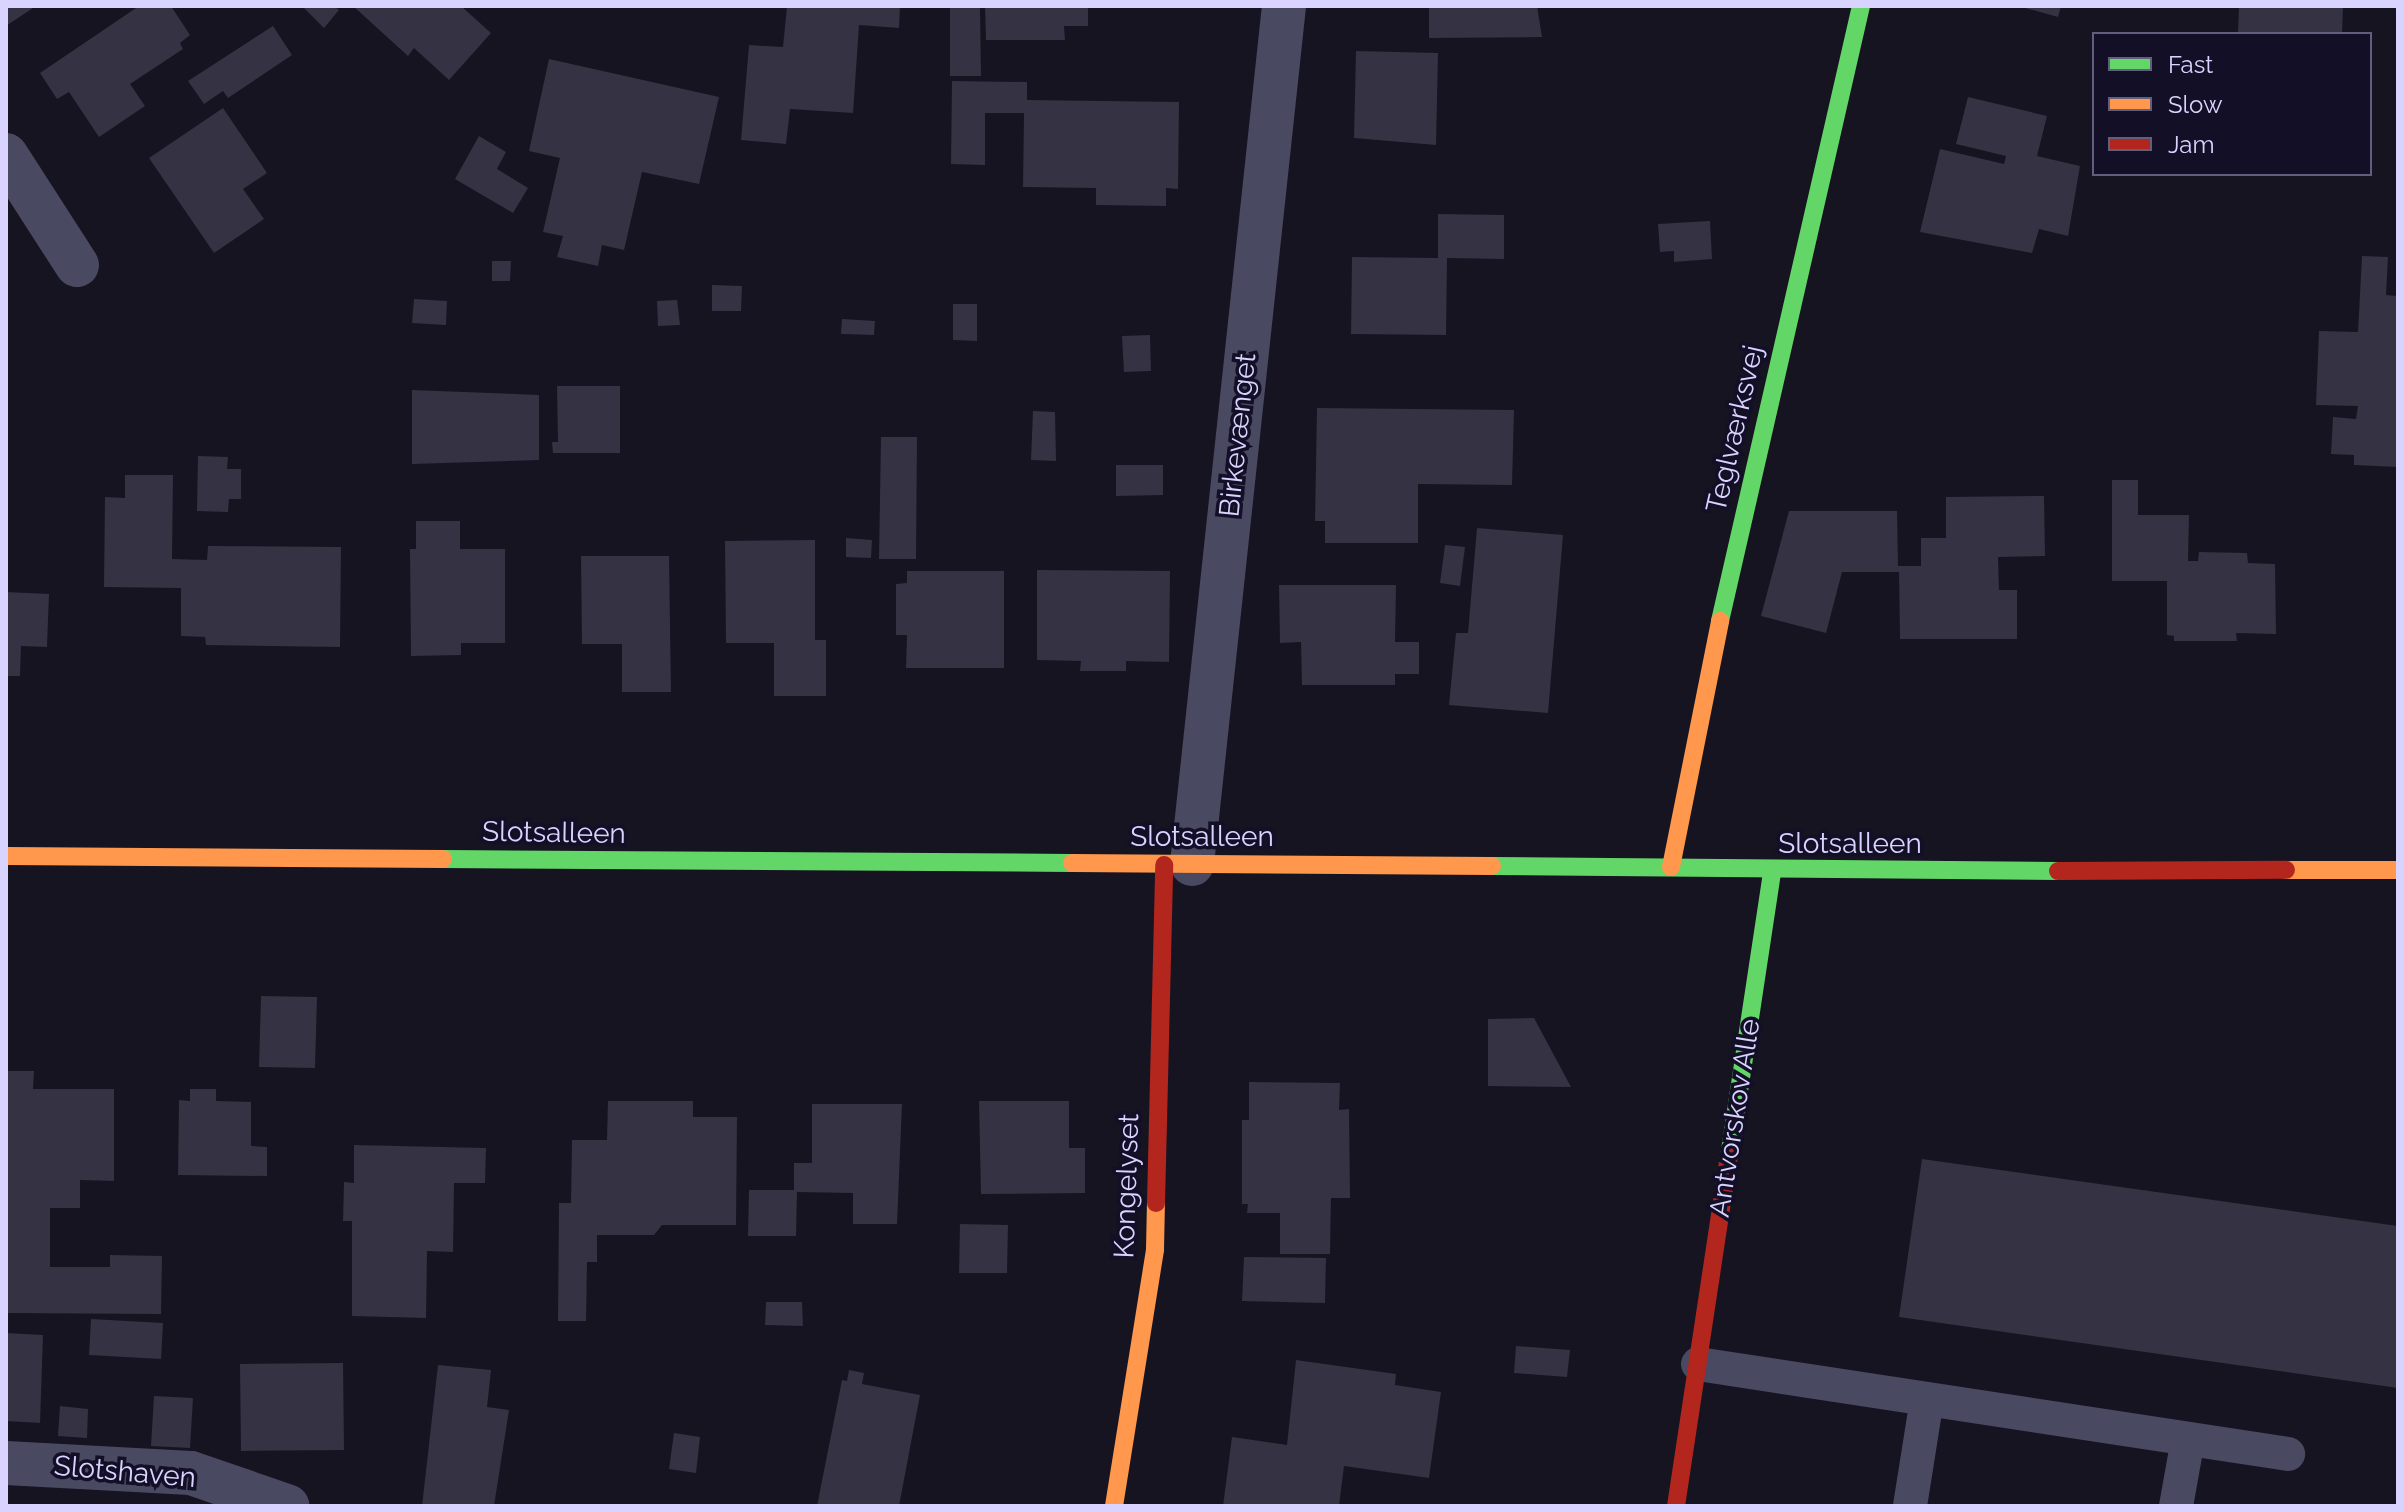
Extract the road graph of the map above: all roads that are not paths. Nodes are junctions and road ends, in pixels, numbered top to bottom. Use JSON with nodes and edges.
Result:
{"nodes":[{"id":1,"x":1284,"y":6,"type":"edge"},
{"id":2,"x":1861,"y":6,"type":"edge"},
{"id":3,"x":6,"y":155,"type":"edge"},
{"id":4,"x":77,"y":265,"type":"dead end"},
{"id":5,"x":6,"y":856,"type":"edge"},
{"id":6,"x":1178,"y":865,"type":"junction"},
{"id":7,"x":1671,"y":867,"type":"junction"},
{"id":8,"x":2398,"y":870,"type":"edge"},
{"id":9,"x":1772,"y":872,"type":"junction"},
{"id":10,"x":1698,"y":1364,"type":"junction"},
{"id":11,"x":1927,"y":1399,"type":"junction"},
{"id":12,"x":2188,"y":1439,"type":"junction"},
{"id":13,"x":2288,"y":1454,"type":"dead end"},
{"id":14,"x":6,"y":1463,"type":"edge"},
{"id":15,"x":287,"y":1506,"type":"edge"},
{"id":16,"x":1114,"y":1506,"type":"edge"},
{"id":17,"x":1676,"y":1506,"type":"edge"},
{"id":18,"x":1910,"y":1506,"type":"edge"},
{"id":19,"x":2176,"y":1506,"type":"edge"}],
"edges":[{"from":1,"to":6,"type":"street","name":"Birkevænget"},
{"from":2,"to":7,"type":"street","name":"Teglværksvej"},
{"from":3,"to":4,"type":"street"},
{"from":5,"to":6,"type":"street","name":"Slotsalleen"},
{"from":6,"to":7,"type":"street","name":"Slotsalleen"},
{"from":6,"to":16,"type":"street","name":"Kongelyset"},
{"from":7,"to":9,"type":"street","name":"Slotsalleen"},
{"from":8,"to":9,"type":"street","name":"Slotsalleen"},
{"from":9,"to":10,"type":"street","name":"Antvorskov Alle"},
{"from":10,"to":11,"type":"lane"},
{"from":10,"to":17,"type":"street","name":"Antvorskov Alle"},
{"from":11,"to":12,"type":"lane"},
{"from":11,"to":18,"type":"lane"},
{"from":12,"to":13,"type":"lane"},
{"from":12,"to":19,"type":"lane"},
{"from":14,"to":15,"type":"street","name":"Slotshaven"}]}
